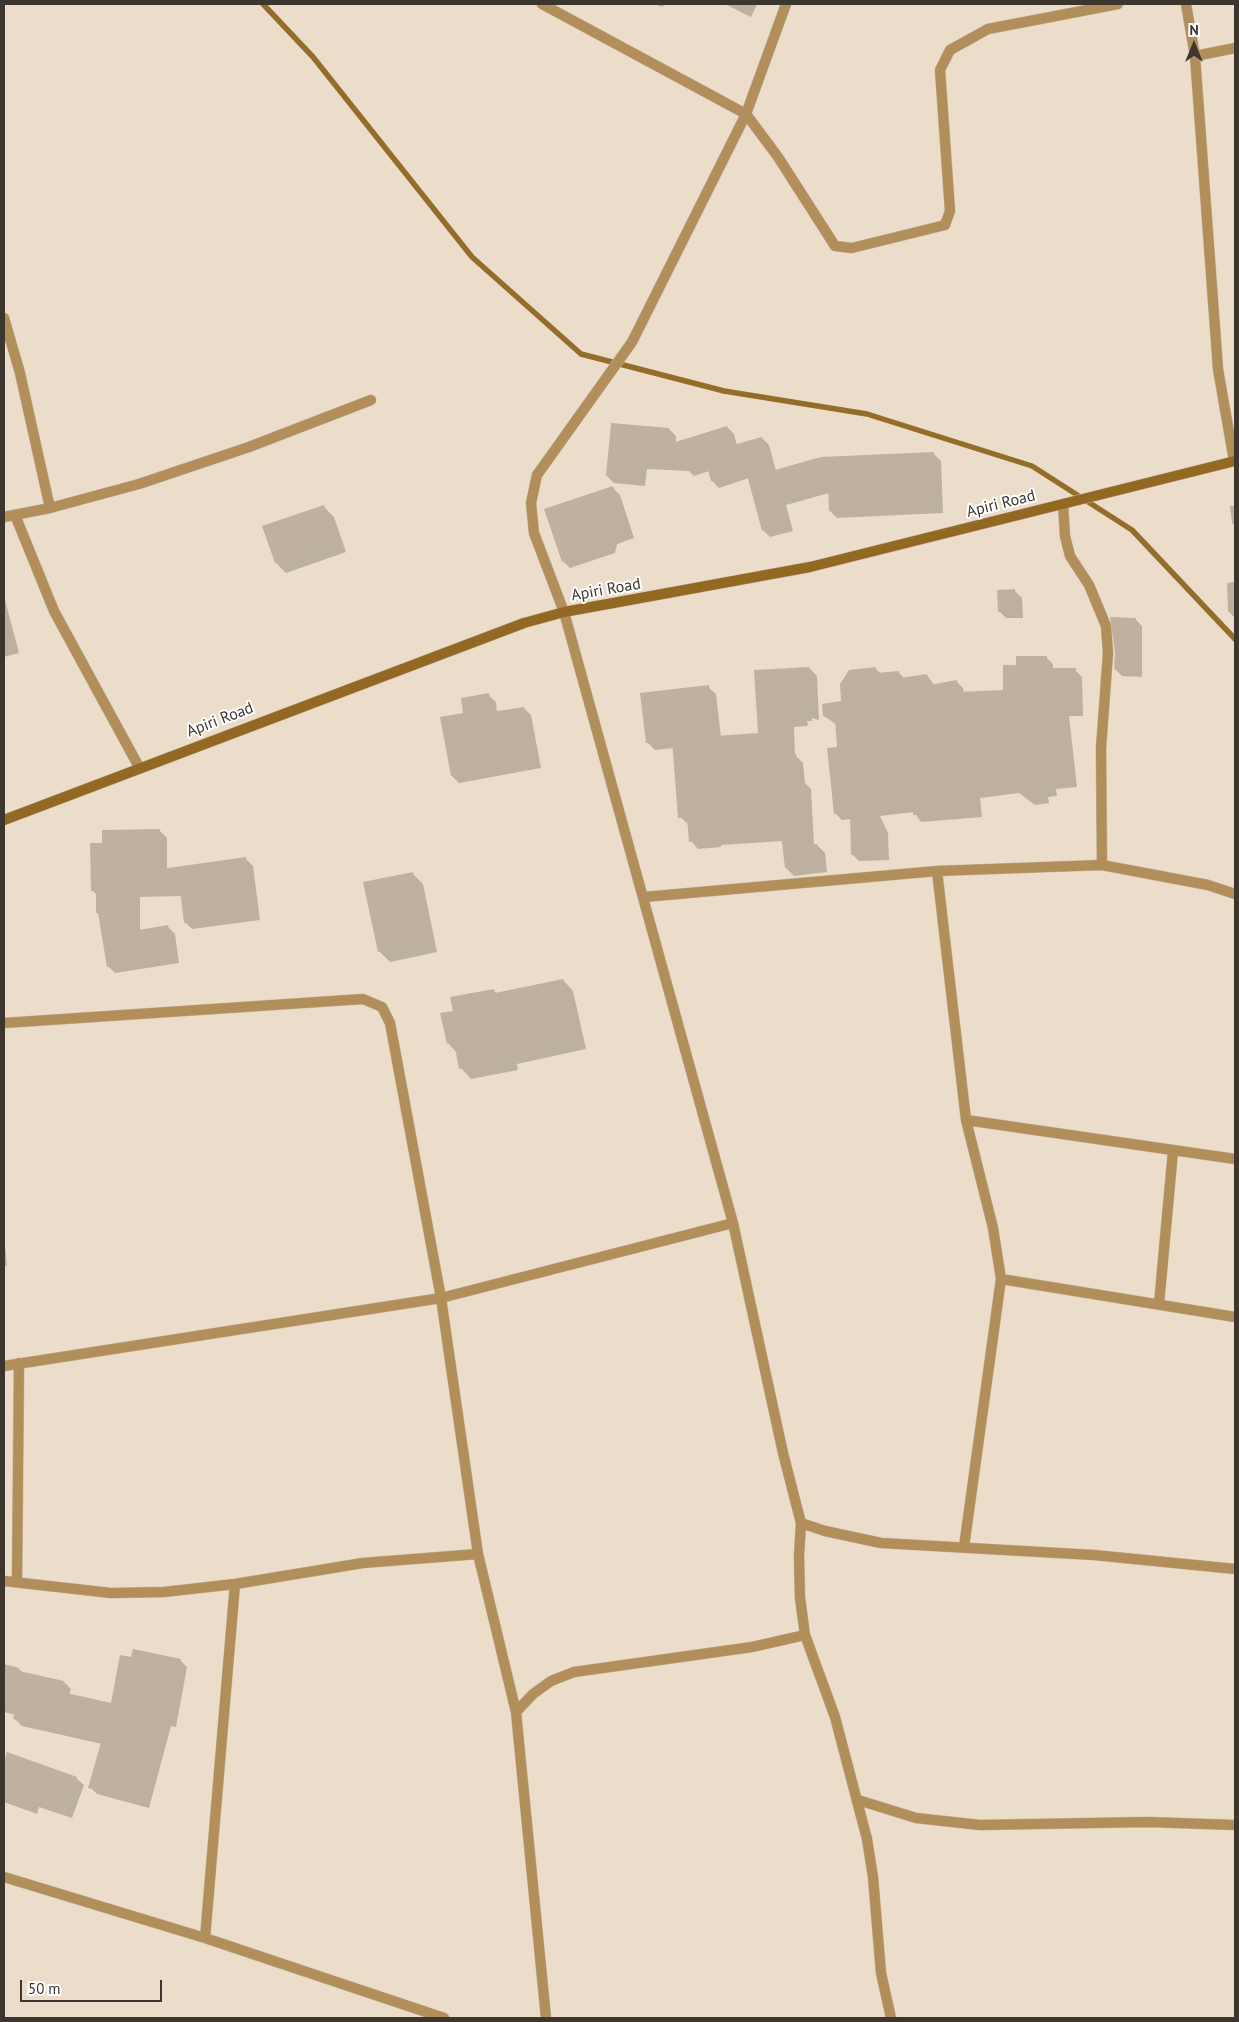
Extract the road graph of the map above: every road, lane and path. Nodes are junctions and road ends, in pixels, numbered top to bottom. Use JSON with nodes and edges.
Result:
{"nodes":[{"id":1,"x":542,"y":4,"type":"edge"},
{"id":2,"x":786,"y":4,"type":"edge"},
{"id":3,"x":1118,"y":4,"type":"edge"},
{"id":4,"x":1186,"y":4,"type":"edge"},
{"id":5,"x":1235,"y":48,"type":"edge"},
{"id":6,"x":1195,"y":56,"type":"junction"},
{"id":7,"x":746,"y":114,"type":"junction"},
{"id":8,"x":4,"y":318,"type":"edge"},
{"id":9,"x":371,"y":400,"type":"dead end"},
{"id":10,"x":1235,"y":461,"type":"edge"},
{"id":11,"x":1063,"y":504,"type":"junction"},
{"id":12,"x":50,"y":508,"type":"junction"},
{"id":13,"x":15,"y":515,"type":"junction"},
{"id":14,"x":4,"y":517,"type":"edge"},
{"id":15,"x":564,"y":612,"type":"junction"},
{"id":16,"x":139,"y":767,"type":"junction"},
{"id":17,"x":4,"y":820,"type":"edge"},
{"id":18,"x":1102,"y":865,"type":"junction"},
{"id":19,"x":937,"y":871,"type":"junction"},
{"id":20,"x":1235,"y":894,"type":"edge"},
{"id":21,"x":644,"y":898,"type":"junction"},
{"id":22,"x":4,"y":1023,"type":"edge"},
{"id":23,"x":966,"y":1120,"type":"junction"},
{"id":24,"x":1173,"y":1151,"type":"junction"},
{"id":25,"x":1235,"y":1159,"type":"edge"},
{"id":26,"x":733,"y":1223,"type":"junction"},
{"id":27,"x":1001,"y":1279,"type":"junction"},
{"id":28,"x":440,"y":1298,"type":"junction"},
{"id":29,"x":1158,"y":1304,"type":"junction"},
{"id":30,"x":1235,"y":1317,"type":"edge"},
{"id":31,"x":19,"y":1364,"type":"junction"},
{"id":32,"x":4,"y":1366,"type":"edge"},
{"id":33,"x":801,"y":1523,"type":"junction"},
{"id":34,"x":964,"y":1547,"type":"junction"},
{"id":35,"x":478,"y":1554,"type":"junction"},
{"id":36,"x":1235,"y":1569,"type":"edge"},
{"id":37,"x":4,"y":1581,"type":"edge"},
{"id":38,"x":17,"y":1582,"type":"junction"},
{"id":39,"x":235,"y":1584,"type":"junction"},
{"id":40,"x":805,"y":1635,"type":"junction"},
{"id":41,"x":516,"y":1712,"type":"junction"},
{"id":42,"x":858,"y":1800,"type":"junction"},
{"id":43,"x":1235,"y":1825,"type":"edge"},
{"id":44,"x":4,"y":1877,"type":"edge"},
{"id":45,"x":205,"y":1938,"type":"junction"},
{"id":46,"x":444,"y":2018,"type":"edge"},
{"id":47,"x":546,"y":2018,"type":"edge"},
{"id":48,"x":892,"y":2018,"type":"edge"}],
"edges":[{"from":1,"to":7,"type":"street"},
{"from":2,"to":7,"type":"street"},
{"from":3,"to":7,"type":"street"},
{"from":4,"to":6,"type":"street"},
{"from":5,"to":6,"type":"street"},
{"from":6,"to":10,"type":"street"},
{"from":7,"to":15,"type":"street"},
{"from":8,"to":12,"type":"street"},
{"from":9,"to":12,"type":"street"},
{"from":10,"to":11,"type":"street","name":"Apiri Road"},
{"from":11,"to":15,"type":"street","name":"Apiri Road"},
{"from":11,"to":18,"type":"street"},
{"from":12,"to":13,"type":"street"},
{"from":13,"to":14,"type":"street"},
{"from":13,"to":16,"type":"street"},
{"from":15,"to":16,"type":"street","name":"Apiri Road"},
{"from":15,"to":21,"type":"street"},
{"from":16,"to":17,"type":"street","name":"Apiri Road"},
{"from":18,"to":19,"type":"street"},
{"from":18,"to":20,"type":"street"},
{"from":19,"to":21,"type":"street"},
{"from":19,"to":23,"type":"street"},
{"from":21,"to":26,"type":"street"},
{"from":22,"to":28,"type":"street"},
{"from":23,"to":24,"type":"street"},
{"from":23,"to":27,"type":"street"},
{"from":24,"to":25,"type":"street"},
{"from":24,"to":29,"type":"street"},
{"from":26,"to":28,"type":"street"},
{"from":26,"to":33,"type":"street"},
{"from":27,"to":29,"type":"street"},
{"from":27,"to":34,"type":"street"},
{"from":28,"to":31,"type":"street"},
{"from":28,"to":35,"type":"street"},
{"from":29,"to":30,"type":"street"},
{"from":31,"to":32,"type":"street"},
{"from":31,"to":38,"type":"street"},
{"from":33,"to":34,"type":"street"},
{"from":33,"to":40,"type":"street"},
{"from":34,"to":36,"type":"street"},
{"from":35,"to":39,"type":"street"},
{"from":35,"to":41,"type":"street"},
{"from":37,"to":38,"type":"street"},
{"from":38,"to":39,"type":"street"},
{"from":39,"to":45,"type":"street"},
{"from":40,"to":41,"type":"street"},
{"from":40,"to":42,"type":"street"},
{"from":41,"to":47,"type":"street"},
{"from":42,"to":43,"type":"street"},
{"from":42,"to":48,"type":"street"},
{"from":44,"to":45,"type":"street"},
{"from":45,"to":46,"type":"street"}]}
